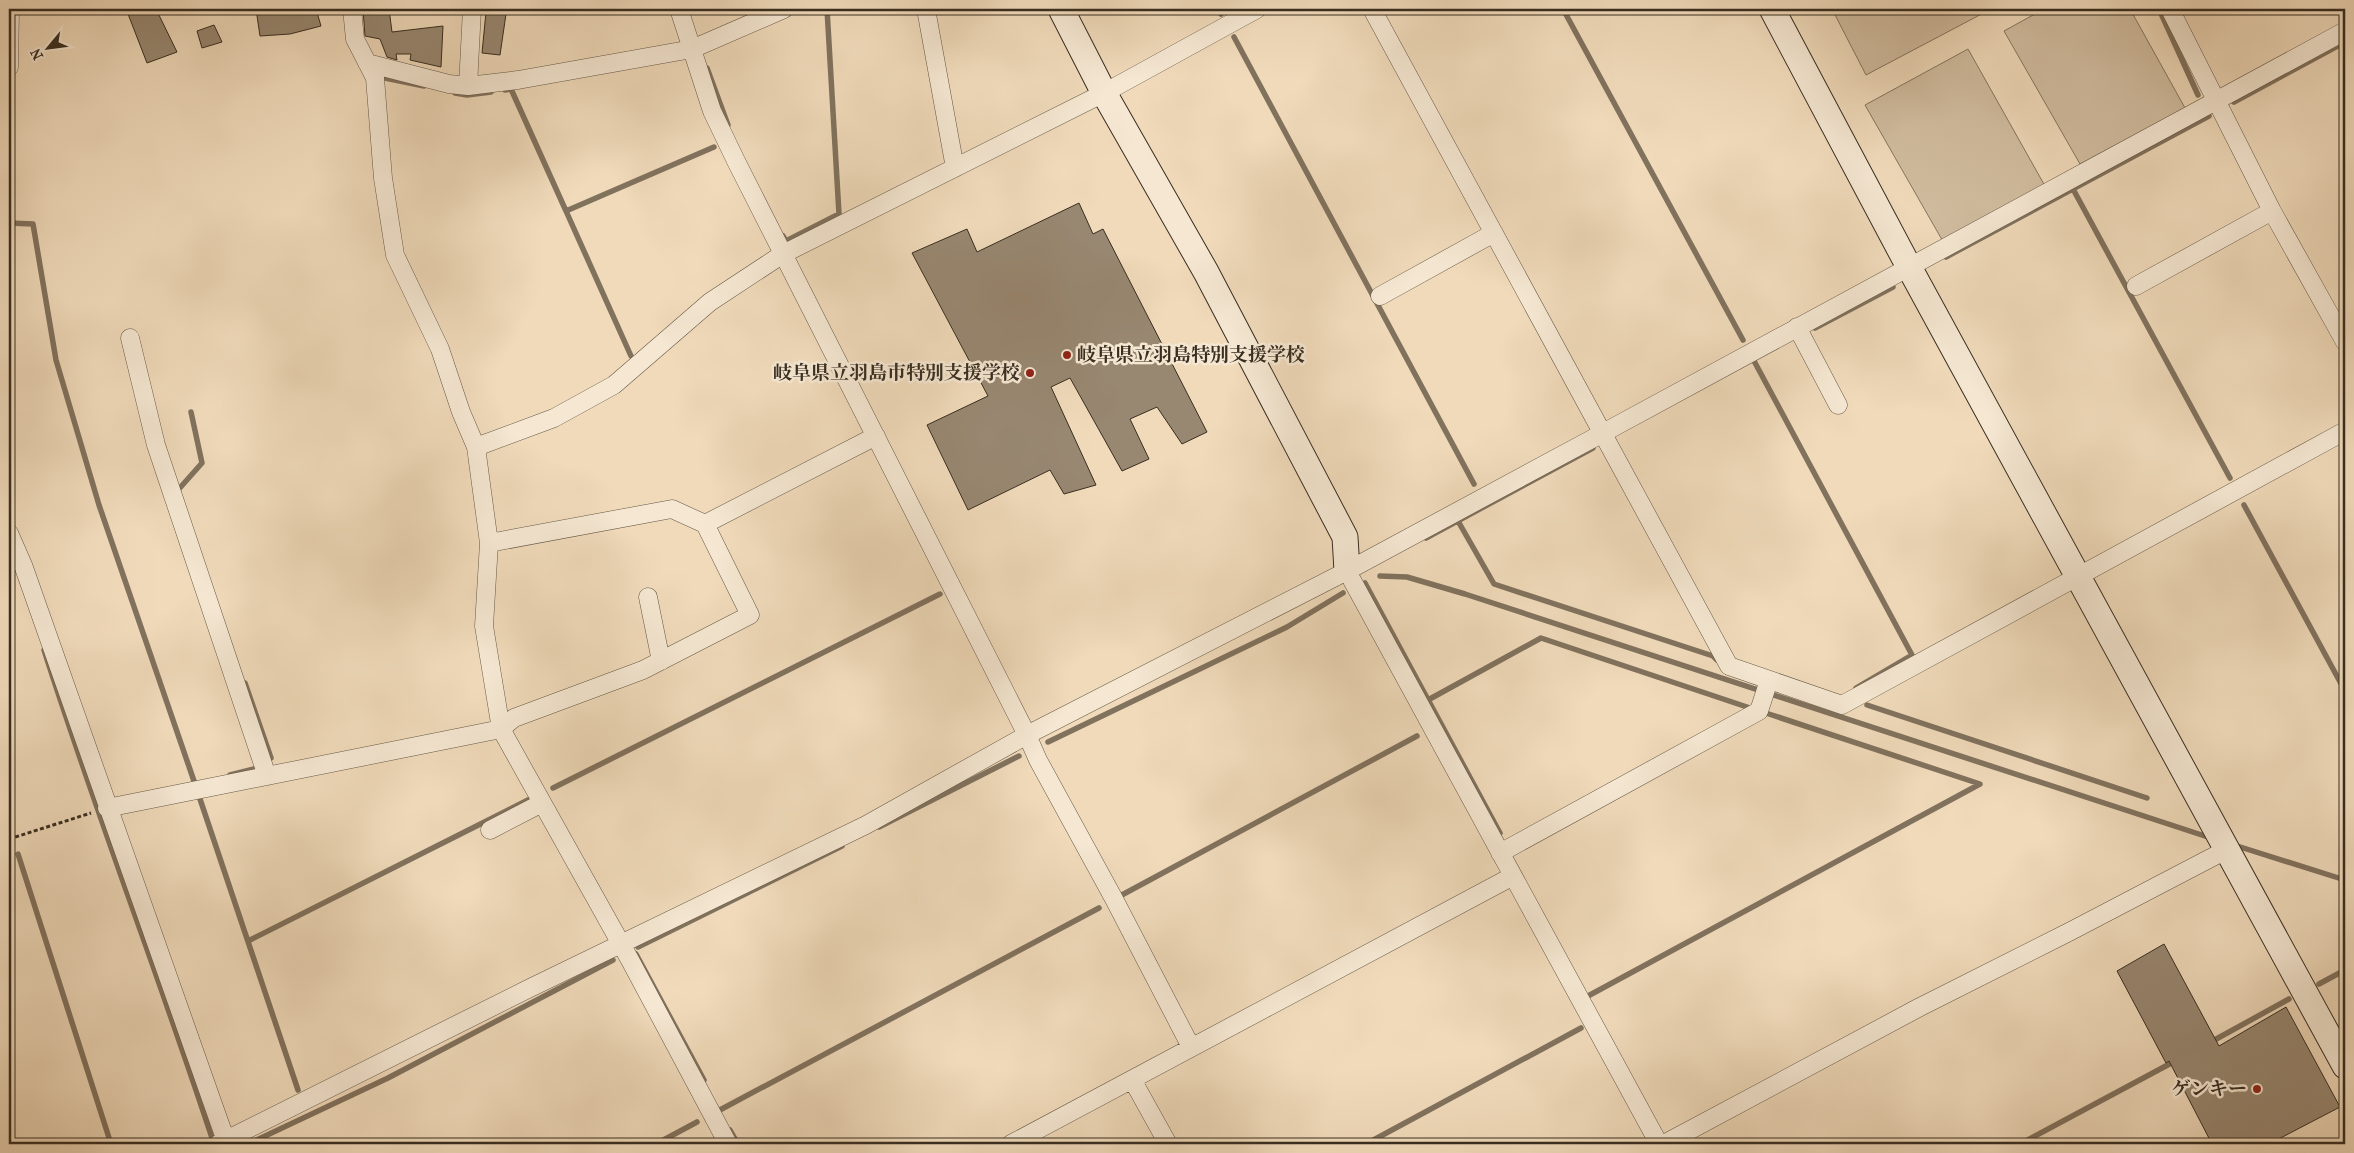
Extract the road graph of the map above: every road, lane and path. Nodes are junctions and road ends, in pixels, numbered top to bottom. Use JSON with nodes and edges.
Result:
{"nodes":[{"id":1,"x":10,"y":9,"type":"edge"},
{"id":2,"x":352,"y":9,"type":"edge"},
{"id":3,"x":472,"y":9,"type":"edge"},
{"id":4,"x":679,"y":9,"type":"edge"},
{"id":5,"x":784,"y":9,"type":"edge"},
{"id":6,"x":926,"y":9,"type":"edge"},
{"id":7,"x":1061,"y":9,"type":"edge"},
{"id":8,"x":1257,"y":9,"type":"edge"},
{"id":9,"x":1372,"y":9,"type":"edge"},
{"id":10,"x":1772,"y":9,"type":"edge"},
{"id":11,"x":2170,"y":9,"type":"edge"},
{"id":12,"x":2345,"y":31,"type":"edge"},
{"id":13,"x":692,"y":49,"type":"junction"},
{"id":14,"x":367,"y":63,"type":"junction"},
{"id":15,"x":9,"y":67,"type":"edge"},
{"id":16,"x":468,"y":86,"type":"junction"},
{"id":17,"x":1104,"y":93,"type":"junction"},
{"id":18,"x":2216,"y":101,"type":"junction"},
{"id":19,"x":955,"y":168,"type":"junction"},
{"id":20,"x":2272,"y":211,"type":"junction"},
{"id":21,"x":1494,"y":233,"type":"junction"},
{"id":22,"x":783,"y":254,"type":"junction"},
{"id":23,"x":1909,"y":268,"type":"junction"},
{"id":24,"x":2136,"y":286,"type":"dead end"},
{"id":25,"x":1380,"y":296,"type":"dead end"},
{"id":26,"x":1797,"y":328,"type":"junction"},
{"id":27,"x":130,"y":338,"type":"dead end"},
{"id":28,"x":2345,"y":342,"type":"edge"},
{"id":29,"x":1838,"y":405,"type":"dead end"},
{"id":30,"x":2345,"y":431,"type":"edge"},
{"id":31,"x":1603,"y":433,"type":"junction"},
{"id":32,"x":876,"y":436,"type":"junction"},
{"id":33,"x":476,"y":447,"type":"junction"},
{"id":34,"x":705,"y":524,"type":"junction"},
{"id":35,"x":9,"y":533,"type":"edge"},
{"id":36,"x":489,"y":543,"type":"junction"},
{"id":37,"x":1347,"y":570,"type":"junction"},
{"id":38,"x":2077,"y":577,"type":"junction"},
{"id":39,"x":648,"y":597,"type":"dead end"},
{"id":40,"x":661,"y":660,"type":"junction"},
{"id":41,"x":1768,"y":683,"type":"junction"},
{"id":42,"x":501,"y":729,"type":"junction"},
{"id":43,"x":1027,"y":735,"type":"junction"},
{"id":44,"x":267,"y":776,"type":"junction"},
{"id":45,"x":542,"y":803,"type":"junction"},
{"id":46,"x":107,"y":808,"type":"junction"},
{"id":47,"x":490,"y":830,"type":"dead end"},
{"id":48,"x":9,"y":839,"type":"edge"},
{"id":49,"x":2222,"y":843,"type":"junction"},
{"id":50,"x":1500,"y":852,"type":"junction"},
{"id":51,"x":1513,"y":876,"type":"junction"},
{"id":52,"x":620,"y":944,"type":"junction"},
{"id":53,"x":1191,"y":1047,"type":"junction"},
{"id":54,"x":2345,"y":1066,"type":"edge"},
{"id":55,"x":1133,"y":1081,"type":"junction"},
{"id":56,"x":224,"y":1143,"type":"edge"},
{"id":57,"x":728,"y":1144,"type":"edge"},
{"id":58,"x":1011,"y":1144,"type":"edge"},
{"id":59,"x":1168,"y":1144,"type":"edge"},
{"id":60,"x":1659,"y":1144,"type":"edge"},
{"id":61,"x":1664,"y":1144,"type":"edge"}],
"edges":[{"from":1,"to":15,"type":"street"},
{"from":2,"to":14,"type":"street"},
{"from":3,"to":16,"type":"street"},
{"from":4,"to":13,"type":"street"},
{"from":5,"to":13,"type":"street"},
{"from":6,"to":19,"type":"street"},
{"from":7,"to":17,"type":"street"},
{"from":8,"to":17,"type":"street"},
{"from":9,"to":21,"type":"street"},
{"from":10,"to":23,"type":"street"},
{"from":11,"to":18,"type":"street"},
{"from":12,"to":18,"type":"street"},
{"from":13,"to":16,"type":"street"},
{"from":13,"to":22,"type":"street"},
{"from":14,"to":16,"type":"street"},
{"from":14,"to":33,"type":"street"},
{"from":17,"to":19,"type":"street"},
{"from":17,"to":37,"type":"street"},
{"from":18,"to":20,"type":"street"},
{"from":18,"to":23,"type":"street"},
{"from":19,"to":22,"type":"street"},
{"from":20,"to":24,"type":"street"},
{"from":20,"to":28,"type":"street"},
{"from":21,"to":25,"type":"street"},
{"from":21,"to":31,"type":"street"},
{"from":22,"to":32,"type":"street"},
{"from":22,"to":33,"type":"street"},
{"from":23,"to":26,"type":"street"},
{"from":23,"to":38,"type":"street"},
{"from":26,"to":29,"type":"street"},
{"from":26,"to":31,"type":"street"},
{"from":27,"to":44,"type":"street"},
{"from":30,"to":38,"type":"street"},
{"from":31,"to":37,"type":"street"},
{"from":31,"to":41,"type":"street"},
{"from":32,"to":34,"type":"street"},
{"from":32,"to":43,"type":"street"},
{"from":33,"to":36,"type":"street"},
{"from":34,"to":36,"type":"street"},
{"from":34,"to":40,"type":"street"},
{"from":35,"to":46,"type":"street"},
{"from":36,"to":42,"type":"street"},
{"from":37,"to":43,"type":"street"},
{"from":37,"to":50,"type":"street"},
{"from":38,"to":41,"type":"street"},
{"from":38,"to":49,"type":"street"},
{"from":39,"to":40,"type":"street"},
{"from":40,"to":42,"type":"street"},
{"from":41,"to":50,"type":"street"},
{"from":42,"to":44,"type":"street"},
{"from":42,"to":45,"type":"street"},
{"from":43,"to":52,"type":"street"},
{"from":43,"to":53,"type":"street"},
{"from":44,"to":46,"type":"street"},
{"from":45,"to":47,"type":"street"},
{"from":45,"to":52,"type":"street"},
{"from":46,"to":48,"type":"path"},
{"from":46,"to":56,"type":"street"},
{"from":49,"to":54,"type":"street"},
{"from":49,"to":61,"type":"street"},
{"from":50,"to":51,"type":"street"},
{"from":51,"to":53,"type":"street"},
{"from":51,"to":60,"type":"street"},
{"from":52,"to":56,"type":"street"},
{"from":52,"to":57,"type":"street"},
{"from":53,"to":55,"type":"street"},
{"from":55,"to":58,"type":"street"},
{"from":55,"to":59,"type":"street"}]}
